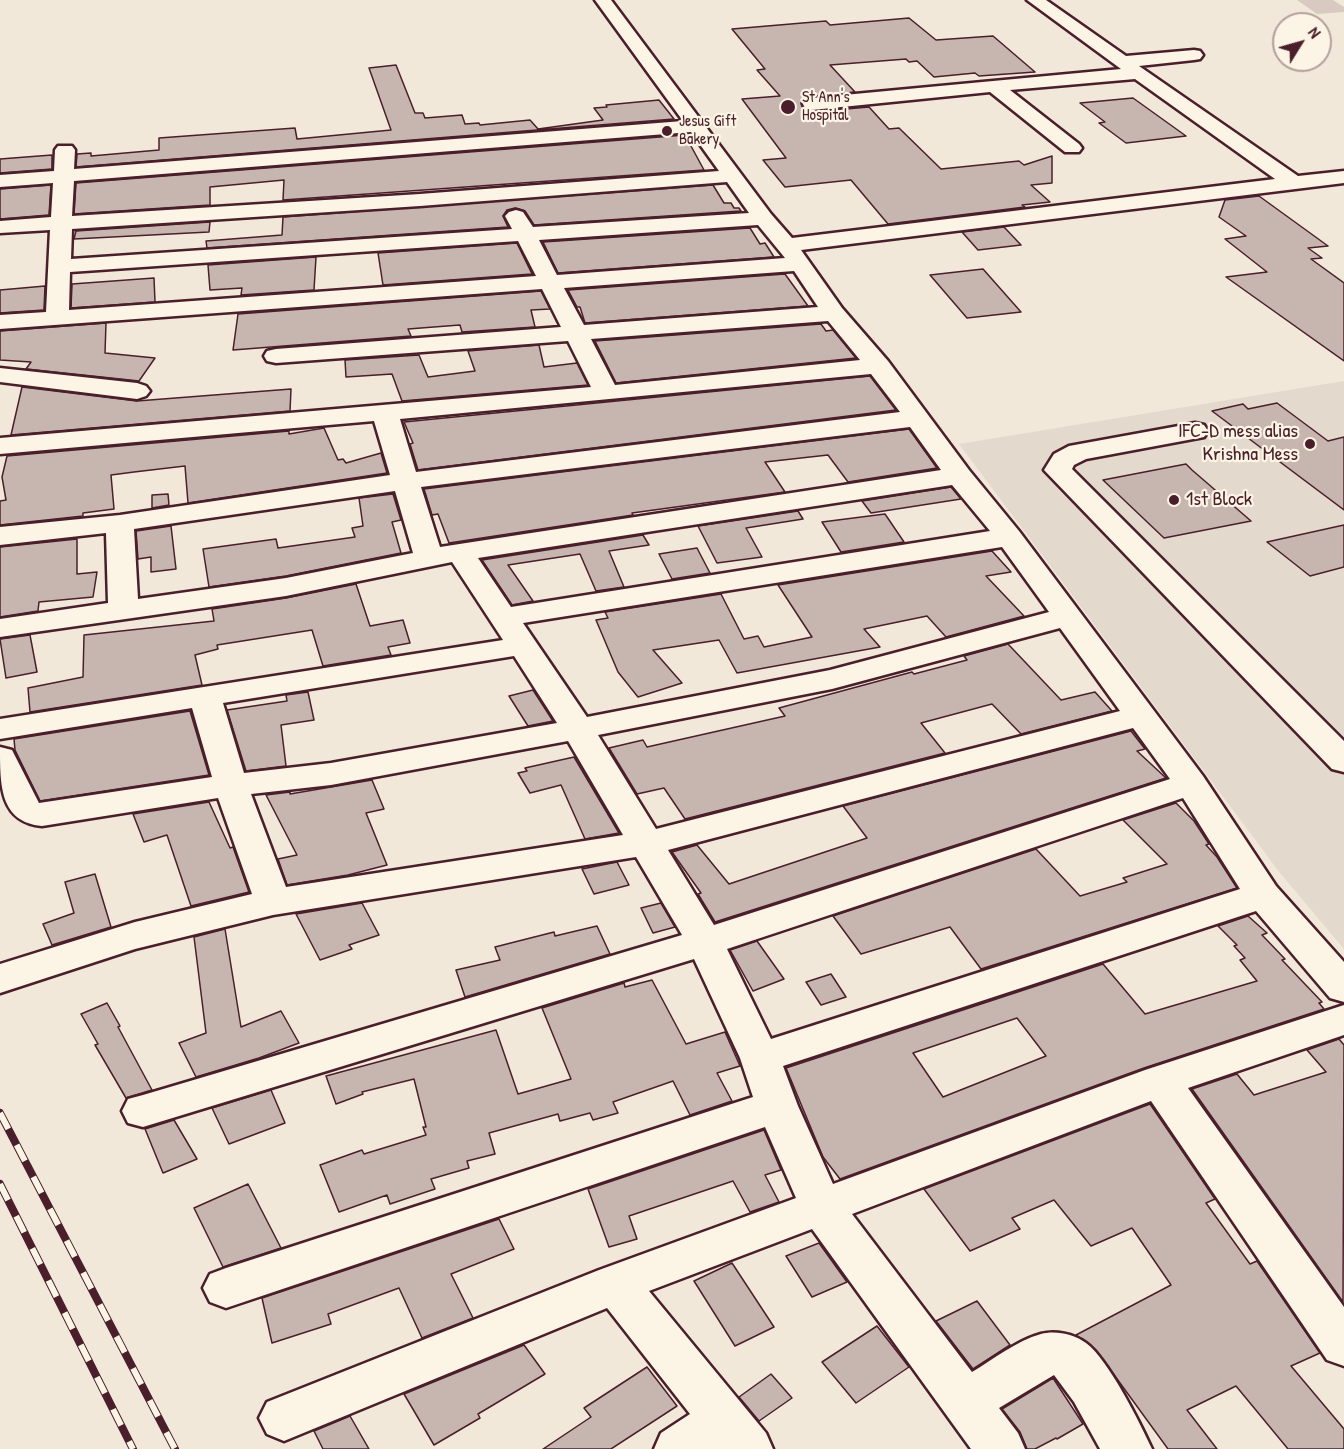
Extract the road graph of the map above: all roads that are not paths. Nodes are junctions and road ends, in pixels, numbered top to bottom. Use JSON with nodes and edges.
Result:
{"nodes":[{"id":1,"x":603,"y":0,"type":"edge"},
{"id":2,"x":1035,"y":0,"type":"edge"},
{"id":3,"x":1194,"y":55,"type":"dead end"},
{"id":4,"x":1122,"y":62,"type":"junction"},
{"id":5,"x":1138,"y":73,"type":"junction"},
{"id":6,"x":994,"y":86,"type":"junction"},
{"id":7,"x":812,"y":104,"type":"dead end"},
{"id":8,"x":698,"y":126,"type":"junction"},
{"id":9,"x":1071,"y":148,"type":"dead end"},
{"id":10,"x":64,"y":150,"type":"dead end"},
{"id":11,"x":733,"y":176,"type":"junction"},
{"id":12,"x":63,"y":177,"type":"junction"},
{"id":13,"x":1344,"y":177,"type":"edge"},
{"id":14,"x":0,"y":181,"type":"edge"},
{"id":15,"x":1293,"y":183,"type":"junction"},
{"id":16,"x":504,"y":193,"type":"junction"},
{"id":17,"x":764,"y":218,"type":"junction"},
{"id":18,"x":61,"y":223,"type":"junction"},
{"id":19,"x":0,"y":227,"type":"edge"},
{"id":20,"x":524,"y":233,"type":"junction"},
{"id":21,"x":793,"y":255,"type":"junction"},
{"id":22,"x":59,"y":267,"type":"junction"},
{"id":23,"x":550,"y":283,"type":"junction"},
{"id":24,"x":834,"y":313,"type":"junction"},
{"id":25,"x":57,"y":316,"type":"junction"},
{"id":26,"x":0,"y":321,"type":"edge"},
{"id":27,"x":576,"y":334,"type":"junction"},
{"id":28,"x":276,"y":356,"type":"dead end"},
{"id":29,"x":879,"y":366,"type":"junction"},
{"id":30,"x":154,"y":369,"type":"dead end"},
{"id":31,"x":0,"y":375,"type":"edge"},
{"id":32,"x":137,"y":391,"type":"junction"},
{"id":33,"x":607,"y":393,"type":"junction"},
{"id":34,"x":385,"y":413,"type":"junction"},
{"id":35,"x":917,"y":418,"type":"junction"},
{"id":36,"x":1195,"y":431,"type":"dead end"},
{"id":37,"x":135,"y":435,"type":"junction"},
{"id":38,"x":0,"y":446,"type":"edge"},
{"id":39,"x":959,"y":476,"type":"junction"},
{"id":40,"x":406,"y":481,"type":"junction"},
{"id":41,"x":120,"y":523,"type":"junction"},
{"id":42,"x":0,"y":537,"type":"edge"},
{"id":43,"x":1009,"y":537,"type":"junction"},
{"id":44,"x":444,"y":555,"type":"junction"},
{"id":45,"x":123,"y":612,"type":"junction"},
{"id":46,"x":503,"y":617,"type":"junction"},
{"id":47,"x":1067,"y":617,"type":"junction"},
{"id":48,"x":0,"y":628,"type":"edge"},
{"id":49,"x":521,"y":646,"type":"junction"},
{"id":50,"x":205,"y":697,"type":"junction"},
{"id":51,"x":1139,"y":716,"type":"junction"},
{"id":52,"x":0,"y":729,"type":"edge"},
{"id":53,"x":579,"y":729,"type":"junction"},
{"id":54,"x":0,"y":758,"type":"edge"},
{"id":55,"x":1344,"y":760,"type":"edge"},
{"id":56,"x":1191,"y":784,"type":"junction"},
{"id":57,"x":231,"y":785,"type":"junction"},
{"id":58,"x":648,"y":843,"type":"junction"},
{"id":59,"x":1263,"y":895,"type":"junction"},
{"id":60,"x":273,"y":902,"type":"junction"},
{"id":61,"x":705,"y":942,"type":"junction"},
{"id":62,"x":0,"y":979,"type":"edge"},
{"id":63,"x":1344,"y":988,"type":"edge"},
{"id":64,"x":1344,"y":1020,"type":"edge"},
{"id":65,"x":760,"y":1058,"type":"junction"},
{"id":66,"x":1160,"y":1081,"type":"junction"},
{"id":67,"x":777,"y":1106,"type":"junction"},
{"id":68,"x":143,"y":1111,"type":"dead end"},
{"id":69,"x":822,"y":1208,"type":"junction"},
{"id":70,"x":615,"y":1284,"type":"junction"},
{"id":71,"x":226,"y":1288,"type":"dead end"},
{"id":72,"x":1344,"y":1345,"type":"edge"},
{"id":73,"x":964,"y":1403,"type":"junction"},
{"id":74,"x":284,"y":1418,"type":"dead end"},
{"id":75,"x":736,"y":1434,"type":"edge"},
{"id":76,"x":679,"y":1449,"type":"edge"},
{"id":77,"x":1000,"y":1449,"type":"edge"},
{"id":78,"x":1127,"y":1449,"type":"edge"}],
"edges":[{"from":1,"to":8,"type":"street"},
{"from":2,"to":4,"type":"street"},
{"from":3,"to":4,"type":"street"},
{"from":4,"to":5,"type":"street"},
{"from":5,"to":6,"type":"street"},
{"from":5,"to":15,"type":"street"},
{"from":6,"to":7,"type":"street"},
{"from":6,"to":9,"type":"street"},
{"from":8,"to":11,"type":"street"},
{"from":8,"to":12,"type":"street"},
{"from":10,"to":12,"type":"street"},
{"from":11,"to":16,"type":"street"},
{"from":11,"to":17,"type":"street"},
{"from":12,"to":14,"type":"street"},
{"from":12,"to":18,"type":"street"},
{"from":13,"to":15,"type":"street"},
{"from":15,"to":21,"type":"street"},
{"from":16,"to":18,"type":"street"},
{"from":16,"to":20,"type":"street"},
{"from":17,"to":20,"type":"street"},
{"from":17,"to":21,"type":"street"},
{"from":18,"to":19,"type":"street"},
{"from":18,"to":22,"type":"street"},
{"from":20,"to":22,"type":"street"},
{"from":20,"to":23,"type":"street"},
{"from":21,"to":23,"type":"street"},
{"from":21,"to":24,"type":"street"},
{"from":22,"to":25,"type":"street"},
{"from":23,"to":25,"type":"street"},
{"from":23,"to":27,"type":"street"},
{"from":24,"to":27,"type":"street"},
{"from":24,"to":29,"type":"street"},
{"from":25,"to":26,"type":"street"},
{"from":27,"to":28,"type":"street"},
{"from":27,"to":33,"type":"street"},
{"from":29,"to":33,"type":"street"},
{"from":29,"to":35,"type":"street"},
{"from":30,"to":32,"type":"street"},
{"from":31,"to":32,"type":"street"},
{"from":32,"to":37,"type":"street"},
{"from":33,"to":34,"type":"street"},
{"from":34,"to":37,"type":"street"},
{"from":34,"to":40,"type":"street"},
{"from":35,"to":39,"type":"street"},
{"from":35,"to":40,"type":"street"},
{"from":36,"to":55,"type":"street"},
{"from":37,"to":38,"type":"street"},
{"from":39,"to":43,"type":"street"},
{"from":39,"to":44,"type":"street"},
{"from":40,"to":41,"type":"street"},
{"from":40,"to":44,"type":"street"},
{"from":41,"to":42,"type":"street"},
{"from":41,"to":45,"type":"street"},
{"from":43,"to":46,"type":"street"},
{"from":43,"to":47,"type":"street"},
{"from":44,"to":45,"type":"street"},
{"from":44,"to":46,"type":"street"},
{"from":45,"to":48,"type":"street"},
{"from":46,"to":49,"type":"street"},
{"from":47,"to":51,"type":"street"},
{"from":47,"to":53,"type":"street"},
{"from":49,"to":50,"type":"street"},
{"from":49,"to":53,"type":"street"},
{"from":50,"to":52,"type":"street"},
{"from":50,"to":57,"type":"street"},
{"from":51,"to":56,"type":"street"},
{"from":51,"to":58,"type":"street"},
{"from":53,"to":57,"type":"street"},
{"from":53,"to":58,"type":"street"},
{"from":54,"to":57,"type":"street"},
{"from":56,"to":59,"type":"street"},
{"from":56,"to":61,"type":"street"},
{"from":57,"to":60,"type":"street"},
{"from":58,"to":60,"type":"street"},
{"from":58,"to":61,"type":"street"},
{"from":59,"to":63,"type":"street"},
{"from":59,"to":65,"type":"street"},
{"from":60,"to":62,"type":"street"},
{"from":61,"to":65,"type":"street"},
{"from":61,"to":68,"type":"street"},
{"from":64,"to":66,"type":"street"},
{"from":65,"to":67,"type":"street"},
{"from":66,"to":69,"type":"street"},
{"from":66,"to":72,"type":"street"},
{"from":67,"to":69,"type":"street"},
{"from":67,"to":71,"type":"street"},
{"from":69,"to":70,"type":"street"},
{"from":69,"to":73,"type":"street"},
{"from":70,"to":74,"type":"street"},
{"from":70,"to":75,"type":"street"},
{"from":73,"to":77,"type":"street"},
{"from":73,"to":78,"type":"street"},
{"from":75,"to":76,"type":"street"}]}
